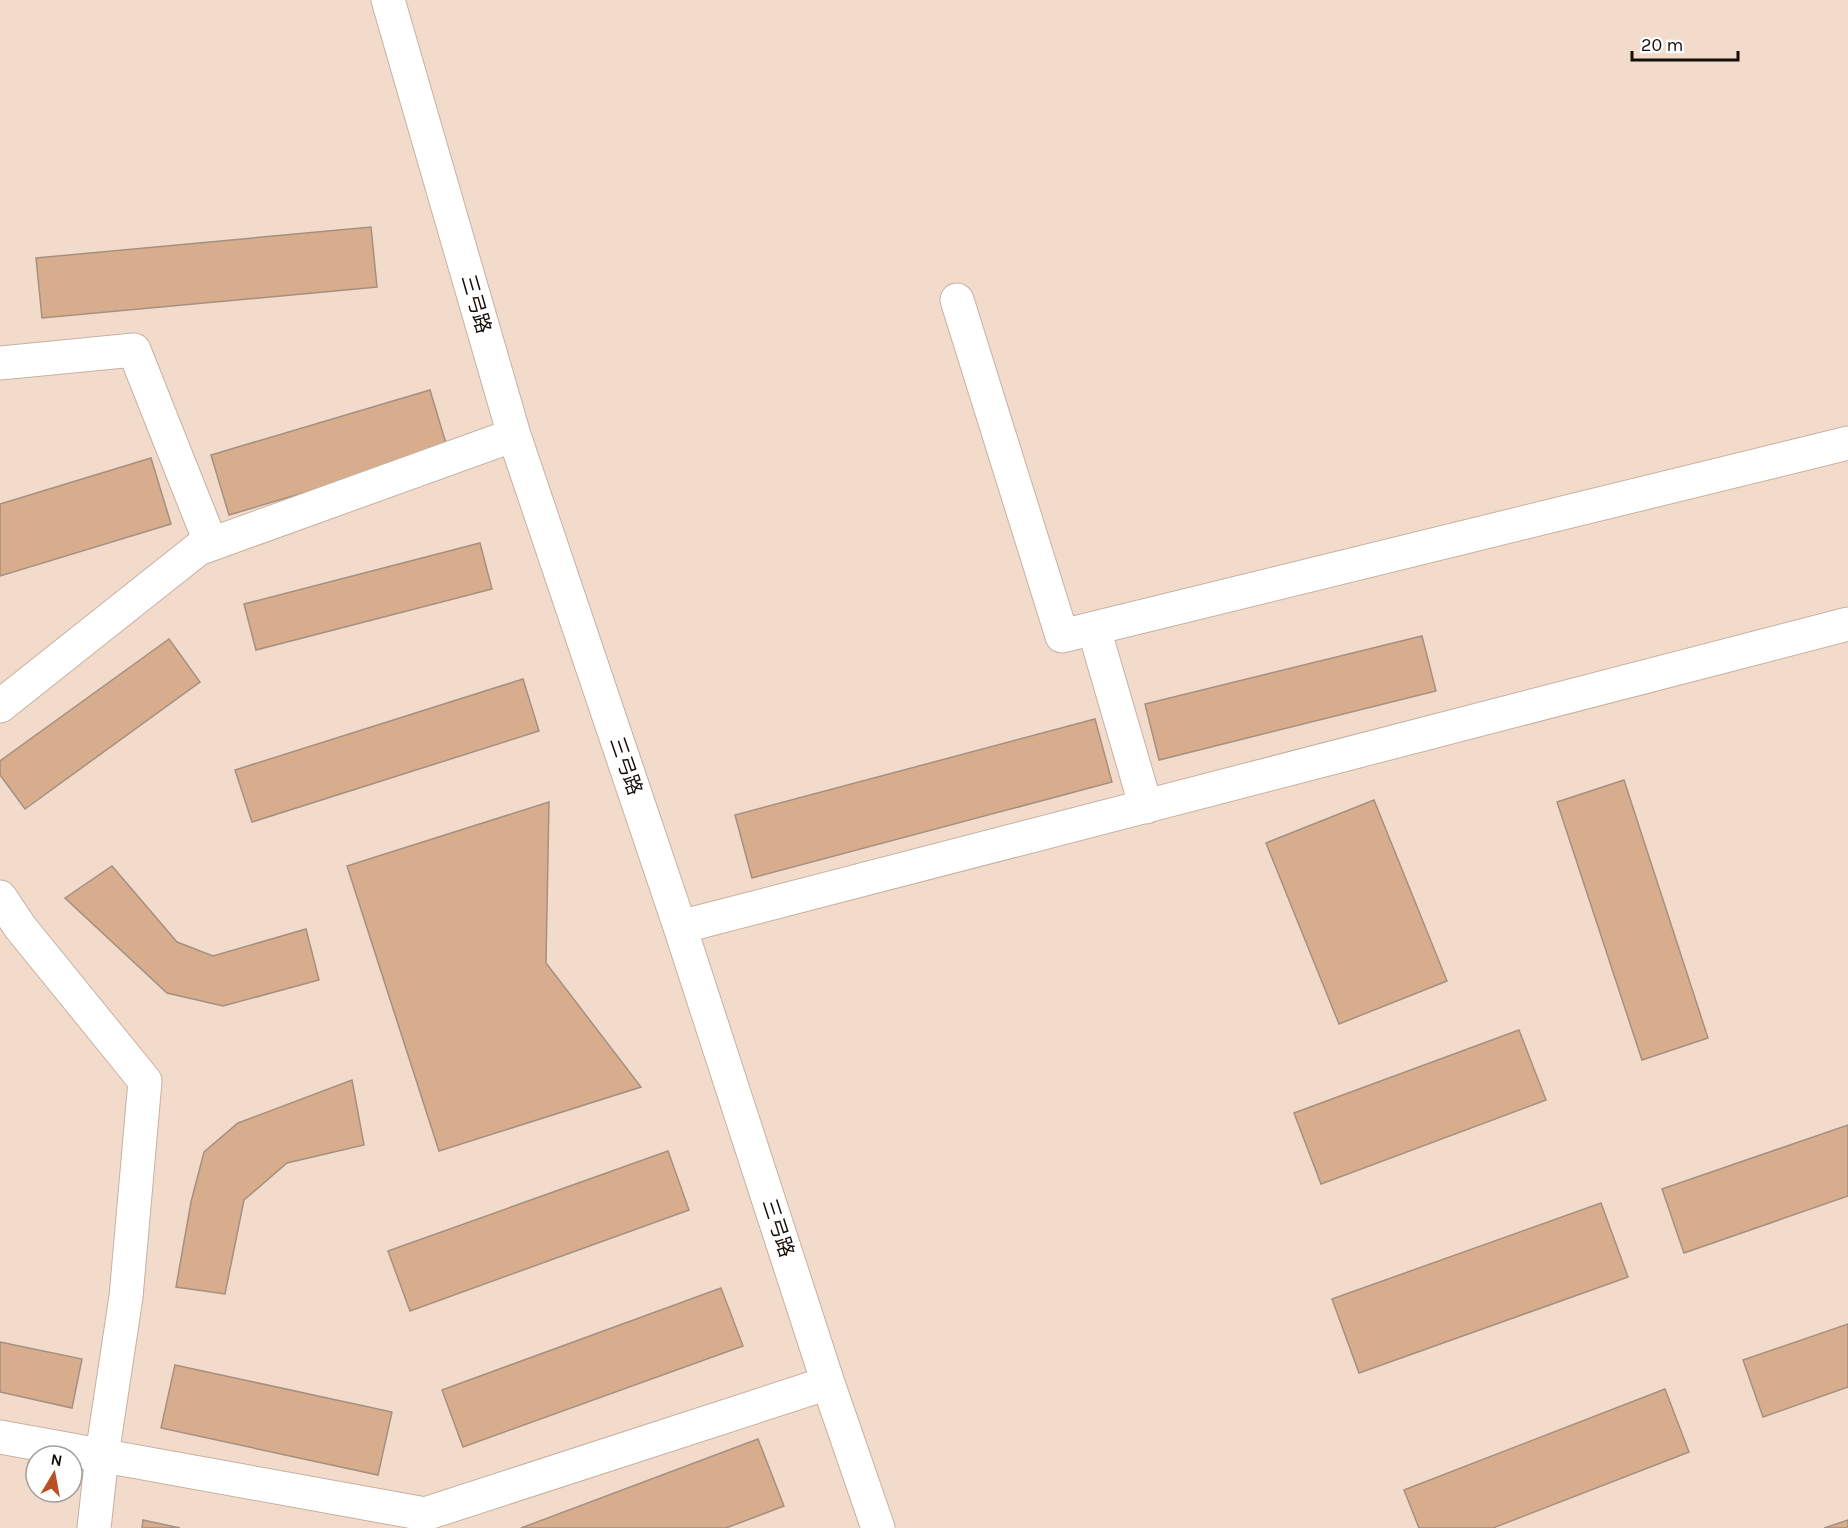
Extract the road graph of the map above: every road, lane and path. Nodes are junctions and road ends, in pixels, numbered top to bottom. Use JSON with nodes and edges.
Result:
{"nodes":[{"id":1,"x":388,"y":0,"type":"edge"},
{"id":2,"x":957,"y":300,"type":"dead end"},
{"id":3,"x":0,"y":363,"type":"edge"},
{"id":4,"x":514,"y":435,"type":"junction"},
{"id":5,"x":1848,"y":443,"type":"edge"},
{"id":6,"x":211,"y":544,"type":"junction"},
{"id":7,"x":1848,"y":624,"type":"edge"},
{"id":8,"x":1094,"y":629,"type":"junction"},
{"id":9,"x":0,"y":706,"type":"edge"},
{"id":10,"x":1146,"y":807,"type":"junction"},
{"id":11,"x":0,"y":897,"type":"edge"},
{"id":12,"x":680,"y":927,"type":"junction"},
{"id":13,"x":828,"y":1383,"type":"junction"},
{"id":14,"x":0,"y":1437,"type":"edge"},
{"id":15,"x":102,"y":1455,"type":"junction"},
{"id":16,"x":94,"y":1528,"type":"edge"},
{"id":17,"x":878,"y":1528,"type":"edge"}],
"edges":[{"from":1,"to":4,"type":"street","name":"三弓路"},
{"from":2,"to":8,"type":"street"},
{"from":3,"to":6,"type":"street"},
{"from":4,"to":6,"type":"street"},
{"from":4,"to":12,"type":"street","name":"三弓路"},
{"from":5,"to":8,"type":"street"},
{"from":6,"to":9,"type":"street"},
{"from":7,"to":10,"type":"street"},
{"from":8,"to":10,"type":"street"},
{"from":10,"to":12,"type":"street"},
{"from":11,"to":15,"type":"street"},
{"from":12,"to":13,"type":"street","name":"三弓路"},
{"from":13,"to":15,"type":"street"},
{"from":13,"to":17,"type":"street","name":"三弓路"},
{"from":14,"to":15,"type":"street"},
{"from":15,"to":16,"type":"street"}]}
